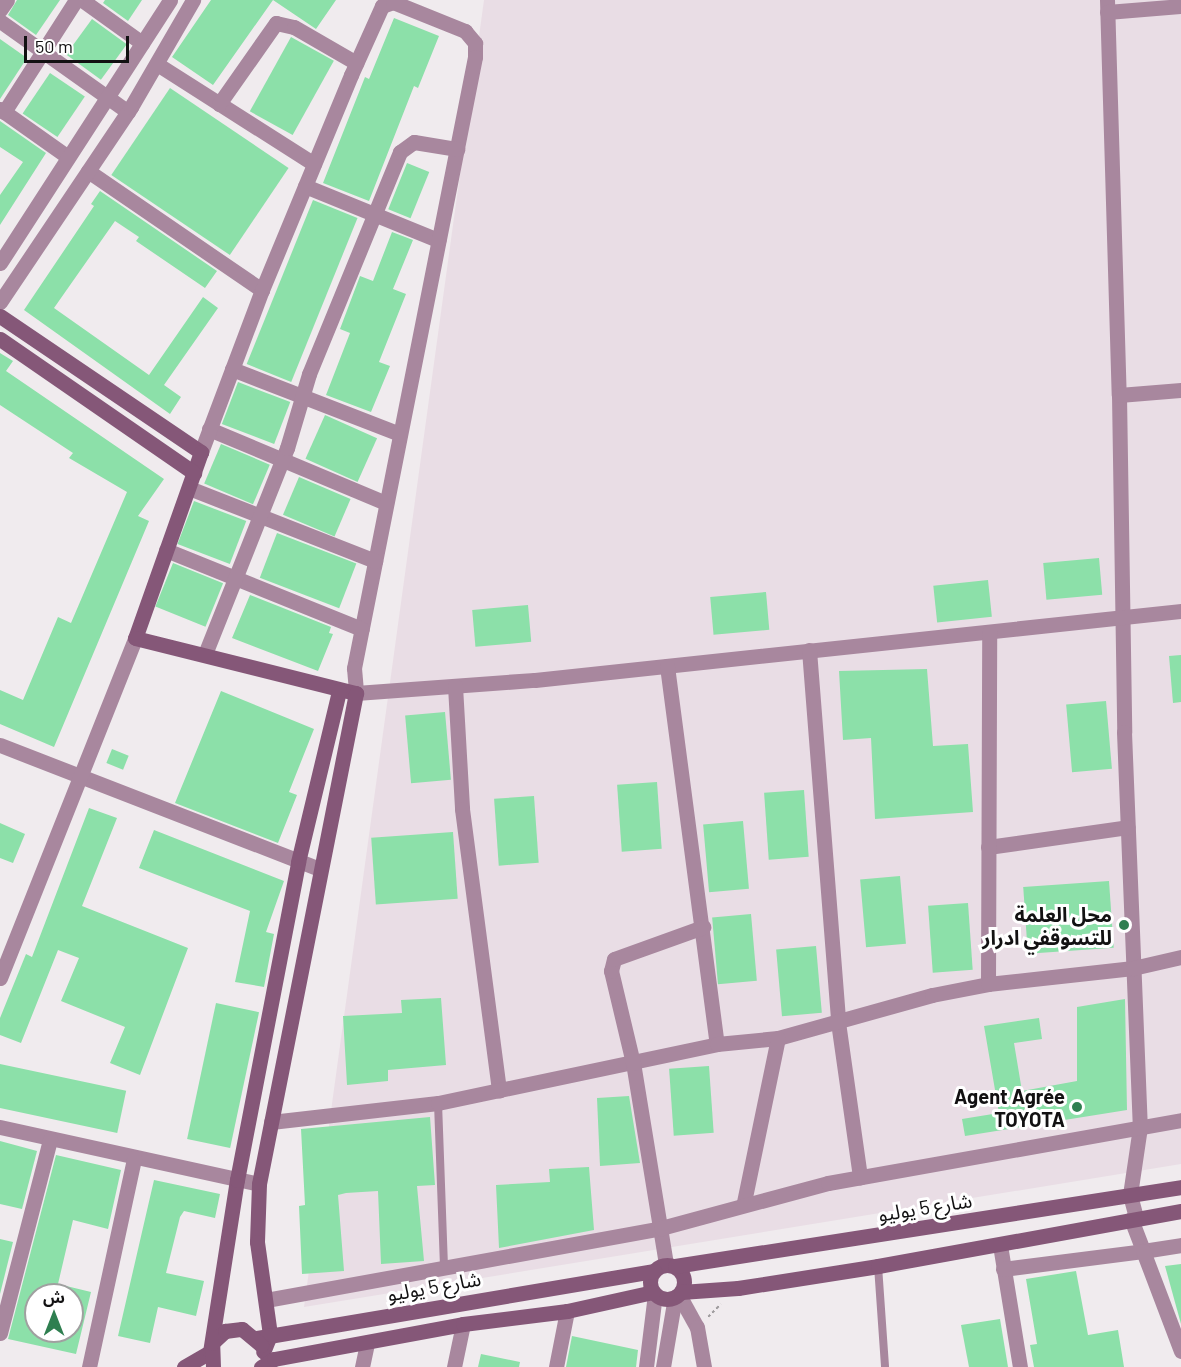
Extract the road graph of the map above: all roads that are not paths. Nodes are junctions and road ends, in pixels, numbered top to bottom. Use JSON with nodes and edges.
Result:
{"nodes":[{"id":1,"x":6,"y":0,"type":"edge"},
{"id":2,"x":76,"y":0,"type":"edge"},
{"id":3,"x":82,"y":0,"type":"edge"},
{"id":4,"x":170,"y":0,"type":"edge"},
{"id":5,"x":193,"y":0,"type":"edge"},
{"id":6,"x":1107,"y":6,"type":"edge"},
{"id":7,"x":1181,"y":6,"type":"edge"},
{"id":8,"x":0,"y":10,"type":"edge"},
{"id":9,"x":0,"y":21,"type":"edge"},
{"id":10,"x":142,"y":43,"type":"junction"},
{"id":11,"x":43,"y":53,"type":"junction"},
{"id":12,"x":356,"y":63,"type":"junction"},
{"id":13,"x":157,"y":64,"type":"junction"},
{"id":14,"x":106,"y":98,"type":"junction"},
{"id":15,"x":219,"y":104,"type":"junction"},
{"id":16,"x":2,"y":110,"type":"edge"},
{"id":17,"x":128,"y":112,"type":"junction"},
{"id":18,"x":457,"y":149,"type":"junction"},
{"id":19,"x":68,"y":157,"type":"junction"},
{"id":20,"x":314,"y":164,"type":"junction"},
{"id":21,"x":88,"y":171,"type":"junction"},
{"id":22,"x":305,"y":186,"type":"junction"},
{"id":23,"x":373,"y":215,"type":"junction"},
{"id":24,"x":438,"y":240,"type":"junction"},
{"id":25,"x":0,"y":263,"type":"edge"},
{"id":26,"x":261,"y":290,"type":"junction"},
{"id":27,"x":0,"y":302,"type":"edge"},
{"id":28,"x":0,"y":316,"type":"edge"},
{"id":29,"x":0,"y":339,"type":"edge"},
{"id":30,"x":232,"y":369,"type":"junction"},
{"id":31,"x":1181,"y":390,"type":"edge"},
{"id":32,"x":1119,"y":395,"type":"junction"},
{"id":33,"x":302,"y":398,"type":"junction"},
{"id":34,"x":210,"y":429,"type":"junction"},
{"id":35,"x":400,"y":434,"type":"junction"},
{"id":36,"x":201,"y":452,"type":"junction"},
{"id":37,"x":283,"y":458,"type":"junction"},
{"id":38,"x":191,"y":480,"type":"junction"},
{"id":39,"x":386,"y":503,"type":"junction"},
{"id":40,"x":260,"y":519,"type":"junction"},
{"id":41,"x":166,"y":550,"type":"junction"},
{"id":42,"x":375,"y":561,"type":"junction"},
{"id":43,"x":236,"y":579,"type":"junction"},
{"id":44,"x":1181,"y":611,"type":"edge"},
{"id":45,"x":1124,"y":615,"type":"junction"},
{"id":46,"x":362,"y":629,"type":"junction"},
{"id":47,"x":989,"y":632,"type":"junction"},
{"id":48,"x":135,"y":638,"type":"junction"},
{"id":49,"x":809,"y":650,"type":"junction"},
{"id":50,"x":205,"y":654,"type":"junction"},
{"id":51,"x":667,"y":666,"type":"junction"},
{"id":52,"x":354,"y":668,"type":"junction"},
{"id":53,"x":455,"y":686,"type":"junction"},
{"id":54,"x":339,"y":691,"type":"junction"},
{"id":55,"x":356,"y":693,"type":"junction"},
{"id":56,"x":0,"y":745,"type":"edge"},
{"id":57,"x":81,"y":777,"type":"junction"},
{"id":58,"x":1128,"y":827,"type":"junction"},
{"id":59,"x":988,"y":847,"type":"junction"},
{"id":60,"x":298,"y":862,"type":"junction"},
{"id":61,"x":319,"y":869,"type":"junction"},
{"id":62,"x":703,"y":927,"type":"junction"},
{"id":63,"x":1181,"y":957,"type":"edge"},
{"id":64,"x":1133,"y":968,"type":"junction"},
{"id":65,"x":0,"y":978,"type":"edge"},
{"id":66,"x":988,"y":984,"type":"junction"},
{"id":67,"x":838,"y":1022,"type":"junction"},
{"id":68,"x":778,"y":1038,"type":"junction"},
{"id":69,"x":717,"y":1044,"type":"junction"},
{"id":70,"x":633,"y":1063,"type":"junction"},
{"id":71,"x":499,"y":1091,"type":"junction"},
{"id":72,"x":438,"y":1103,"type":"junction"},
{"id":73,"x":1181,"y":1120,"type":"edge"},
{"id":74,"x":271,"y":1122,"type":"junction"},
{"id":75,"x":0,"y":1127,"type":"edge"},
{"id":76,"x":1140,"y":1127,"type":"junction"},
{"id":77,"x":50,"y":1139,"type":"junction"},
{"id":78,"x":134,"y":1158,"type":"junction"},
{"id":79,"x":860,"y":1177,"type":"junction"},
{"id":80,"x":237,"y":1180,"type":"junction"},
{"id":81,"x":259,"y":1184,"type":"junction"},
{"id":82,"x":1181,"y":1187,"type":"edge"},
{"id":83,"x":1130,"y":1195,"type":"junction"},
{"id":84,"x":744,"y":1202,"type":"junction"},
{"id":85,"x":1181,"y":1211,"type":"edge"},
{"id":86,"x":1133,"y":1219,"type":"junction"},
{"id":87,"x":661,"y":1227,"type":"junction"},
{"id":88,"x":1000,"y":1245,"type":"junction"},
{"id":89,"x":1181,"y":1245,"type":"edge"},
{"id":90,"x":1143,"y":1251,"type":"junction"},
{"id":91,"x":878,"y":1266,"type":"junction"},
{"id":92,"x":665,"y":1267,"type":"junction"},
{"id":93,"x":444,"y":1268,"type":"junction"},
{"id":94,"x":1003,"y":1269,"type":"junction"},
{"id":95,"x":654,"y":1293,"type":"junction"},
{"id":96,"x":679,"y":1295,"type":"junction"},
{"id":97,"x":266,"y":1300,"type":"junction"},
{"id":98,"x":567,"y":1311,"type":"junction"},
{"id":99,"x":464,"y":1324,"type":"junction"},
{"id":100,"x":1175,"y":1325,"type":"edge"},
{"id":101,"x":0,"y":1333,"type":"edge"},
{"id":102,"x":367,"y":1343,"type":"junction"},
{"id":103,"x":1181,"y":1351,"type":"edge"},
{"id":104,"x":262,"y":1352,"type":"edge"},
{"id":105,"x":211,"y":1362,"type":"edge"},
{"id":106,"x":88,"y":1367,"type":"edge"},
{"id":107,"x":184,"y":1367,"type":"edge"},
{"id":108,"x":195,"y":1367,"type":"edge"},
{"id":109,"x":362,"y":1367,"type":"edge"},
{"id":110,"x":454,"y":1367,"type":"edge"},
{"id":111,"x":556,"y":1367,"type":"edge"},
{"id":112,"x":646,"y":1367,"type":"edge"},
{"id":113,"x":663,"y":1367,"type":"edge"},
{"id":114,"x":704,"y":1367,"type":"edge"},
{"id":115,"x":885,"y":1367,"type":"edge"},
{"id":116,"x":1020,"y":1367,"type":"edge"}],
"edges":[{"from":1,"to":8,"type":"street"},
{"from":2,"to":11,"type":"street"},
{"from":3,"to":10,"type":"street"},
{"from":4,"to":10,"type":"street"},
{"from":5,"to":13,"type":"street"},
{"from":6,"to":7,"type":"street"},
{"from":6,"to":32,"type":"street"},
{"from":9,"to":11,"type":"street"},
{"from":10,"to":14,"type":"street"},
{"from":11,"to":14,"type":"street"},
{"from":11,"to":16,"type":"street"},
{"from":12,"to":15,"type":"street"},
{"from":12,"to":18,"type":"street"},
{"from":12,"to":20,"type":"street"},
{"from":13,"to":15,"type":"street"},
{"from":13,"to":17,"type":"street"},
{"from":14,"to":17,"type":"street"},
{"from":14,"to":19,"type":"street"},
{"from":15,"to":20,"type":"street"},
{"from":16,"to":19,"type":"street"},
{"from":17,"to":21,"type":"street"},
{"from":18,"to":23,"type":"street"},
{"from":18,"to":24,"type":"street"},
{"from":19,"to":25,"type":"street"},
{"from":20,"to":22,"type":"street"},
{"from":21,"to":26,"type":"street"},
{"from":21,"to":27,"type":"street"},
{"from":22,"to":23,"type":"street"},
{"from":22,"to":26,"type":"street"},
{"from":23,"to":24,"type":"street"},
{"from":23,"to":33,"type":"street"},
{"from":24,"to":35,"type":"street"},
{"from":26,"to":30,"type":"street"},
{"from":28,"to":36,"type":"street"},
{"from":29,"to":38,"type":"street"},
{"from":30,"to":33,"type":"street"},
{"from":30,"to":34,"type":"street"},
{"from":31,"to":32,"type":"street"},
{"from":32,"to":45,"type":"street"},
{"from":33,"to":35,"type":"street"},
{"from":33,"to":37,"type":"street"},
{"from":34,"to":36,"type":"street"},
{"from":34,"to":37,"type":"street"},
{"from":35,"to":39,"type":"street"},
{"from":36,"to":38,"type":"street"},
{"from":37,"to":39,"type":"street"},
{"from":37,"to":40,"type":"street"},
{"from":38,"to":40,"type":"street"},
{"from":38,"to":41,"type":"street"},
{"from":39,"to":42,"type":"street"},
{"from":40,"to":42,"type":"street"},
{"from":40,"to":43,"type":"street"},
{"from":41,"to":43,"type":"street"},
{"from":41,"to":48,"type":"street"},
{"from":42,"to":46,"type":"street"},
{"from":43,"to":46,"type":"street"},
{"from":43,"to":50,"type":"street"},
{"from":44,"to":45,"type":"street"},
{"from":45,"to":47,"type":"street"},
{"from":45,"to":58,"type":"street"},
{"from":46,"to":52,"type":"street"},
{"from":47,"to":49,"type":"street"},
{"from":47,"to":59,"type":"street"},
{"from":48,"to":50,"type":"street"},
{"from":48,"to":57,"type":"street"},
{"from":49,"to":51,"type":"street"},
{"from":49,"to":67,"type":"street"},
{"from":50,"to":54,"type":"street"},
{"from":51,"to":53,"type":"street"},
{"from":51,"to":62,"type":"street"},
{"from":52,"to":54,"type":"street"},
{"from":52,"to":55,"type":"street"},
{"from":53,"to":55,"type":"street"},
{"from":53,"to":71,"type":"street"},
{"from":54,"to":55,"type":"street"},
{"from":54,"to":60,"type":"street"},
{"from":55,"to":61,"type":"street"},
{"from":56,"to":57,"type":"street"},
{"from":57,"to":60,"type":"street"},
{"from":57,"to":65,"type":"street"},
{"from":58,"to":59,"type":"street"},
{"from":58,"to":64,"type":"street"},
{"from":59,"to":66,"type":"street"},
{"from":60,"to":61,"type":"street"},
{"from":60,"to":80,"type":"street"},
{"from":61,"to":74,"type":"street"},
{"from":62,"to":69,"type":"street"},
{"from":62,"to":70,"type":"street"},
{"from":63,"to":64,"type":"street"},
{"from":64,"to":66,"type":"street"},
{"from":64,"to":76,"type":"street"},
{"from":66,"to":67,"type":"street"},
{"from":67,"to":68,"type":"street"},
{"from":67,"to":79,"type":"street"},
{"from":68,"to":69,"type":"street"},
{"from":68,"to":84,"type":"street"},
{"from":69,"to":70,"type":"street"},
{"from":70,"to":71,"type":"street"},
{"from":70,"to":87,"type":"street"},
{"from":71,"to":72,"type":"street"},
{"from":72,"to":74,"type":"street"},
{"from":72,"to":93,"type":"lane"},
{"from":73,"to":76,"type":"street"},
{"from":74,"to":81,"type":"street"},
{"from":75,"to":77,"type":"street"},
{"from":76,"to":79,"type":"street"},
{"from":76,"to":83,"type":"street"},
{"from":77,"to":78,"type":"street"},
{"from":77,"to":101,"type":"street"},
{"from":78,"to":80,"type":"street"},
{"from":78,"to":106,"type":"street"},
{"from":79,"to":84,"type":"street"},
{"from":80,"to":81,"type":"street"},
{"from":80,"to":105,"type":"street"},
{"from":81,"to":97,"type":"street"},
{"from":82,"to":83,"type":"street","name":"شارع 5 يوليو"},
{"from":83,"to":86,"type":"street"},
{"from":83,"to":92,"type":"street","name":"شارع 5 يوليو"},
{"from":84,"to":87,"type":"street"},
{"from":85,"to":86,"type":"street"},
{"from":86,"to":88,"type":"street"},
{"from":86,"to":90,"type":"street"},
{"from":87,"to":92,"type":"street"},
{"from":87,"to":93,"type":"street"},
{"from":88,"to":91,"type":"street"},
{"from":88,"to":94,"type":"street"},
{"from":89,"to":90,"type":"street"},
{"from":90,"to":94,"type":"street"},
{"from":90,"to":100,"type":"street"},
{"from":91,"to":96,"type":"street"},
{"from":91,"to":115,"type":"lane"},
{"from":92,"to":95,"type":"street"},
{"from":92,"to":96,"type":"street"},
{"from":92,"to":104,"type":"street","name":"شارع 5 يوليو"},
{"from":93,"to":97,"type":"street"},
{"from":94,"to":116,"type":"street"},
{"from":95,"to":96,"type":"street"},
{"from":95,"to":98,"type":"street"},
{"from":95,"to":112,"type":"street"},
{"from":96,"to":113,"type":"street"},
{"from":96,"to":114,"type":"street"},
{"from":97,"to":104,"type":"street"},
{"from":98,"to":99,"type":"street"},
{"from":98,"to":111,"type":"street"},
{"from":99,"to":102,"type":"street"},
{"from":99,"to":110,"type":"street"},
{"from":100,"to":103,"type":"street"},
{"from":102,"to":104,"type":"street"},
{"from":102,"to":109,"type":"street"},
{"from":104,"to":105,"type":"street"},
{"from":105,"to":107,"type":"street"},
{"from":105,"to":108,"type":"street"}]}
